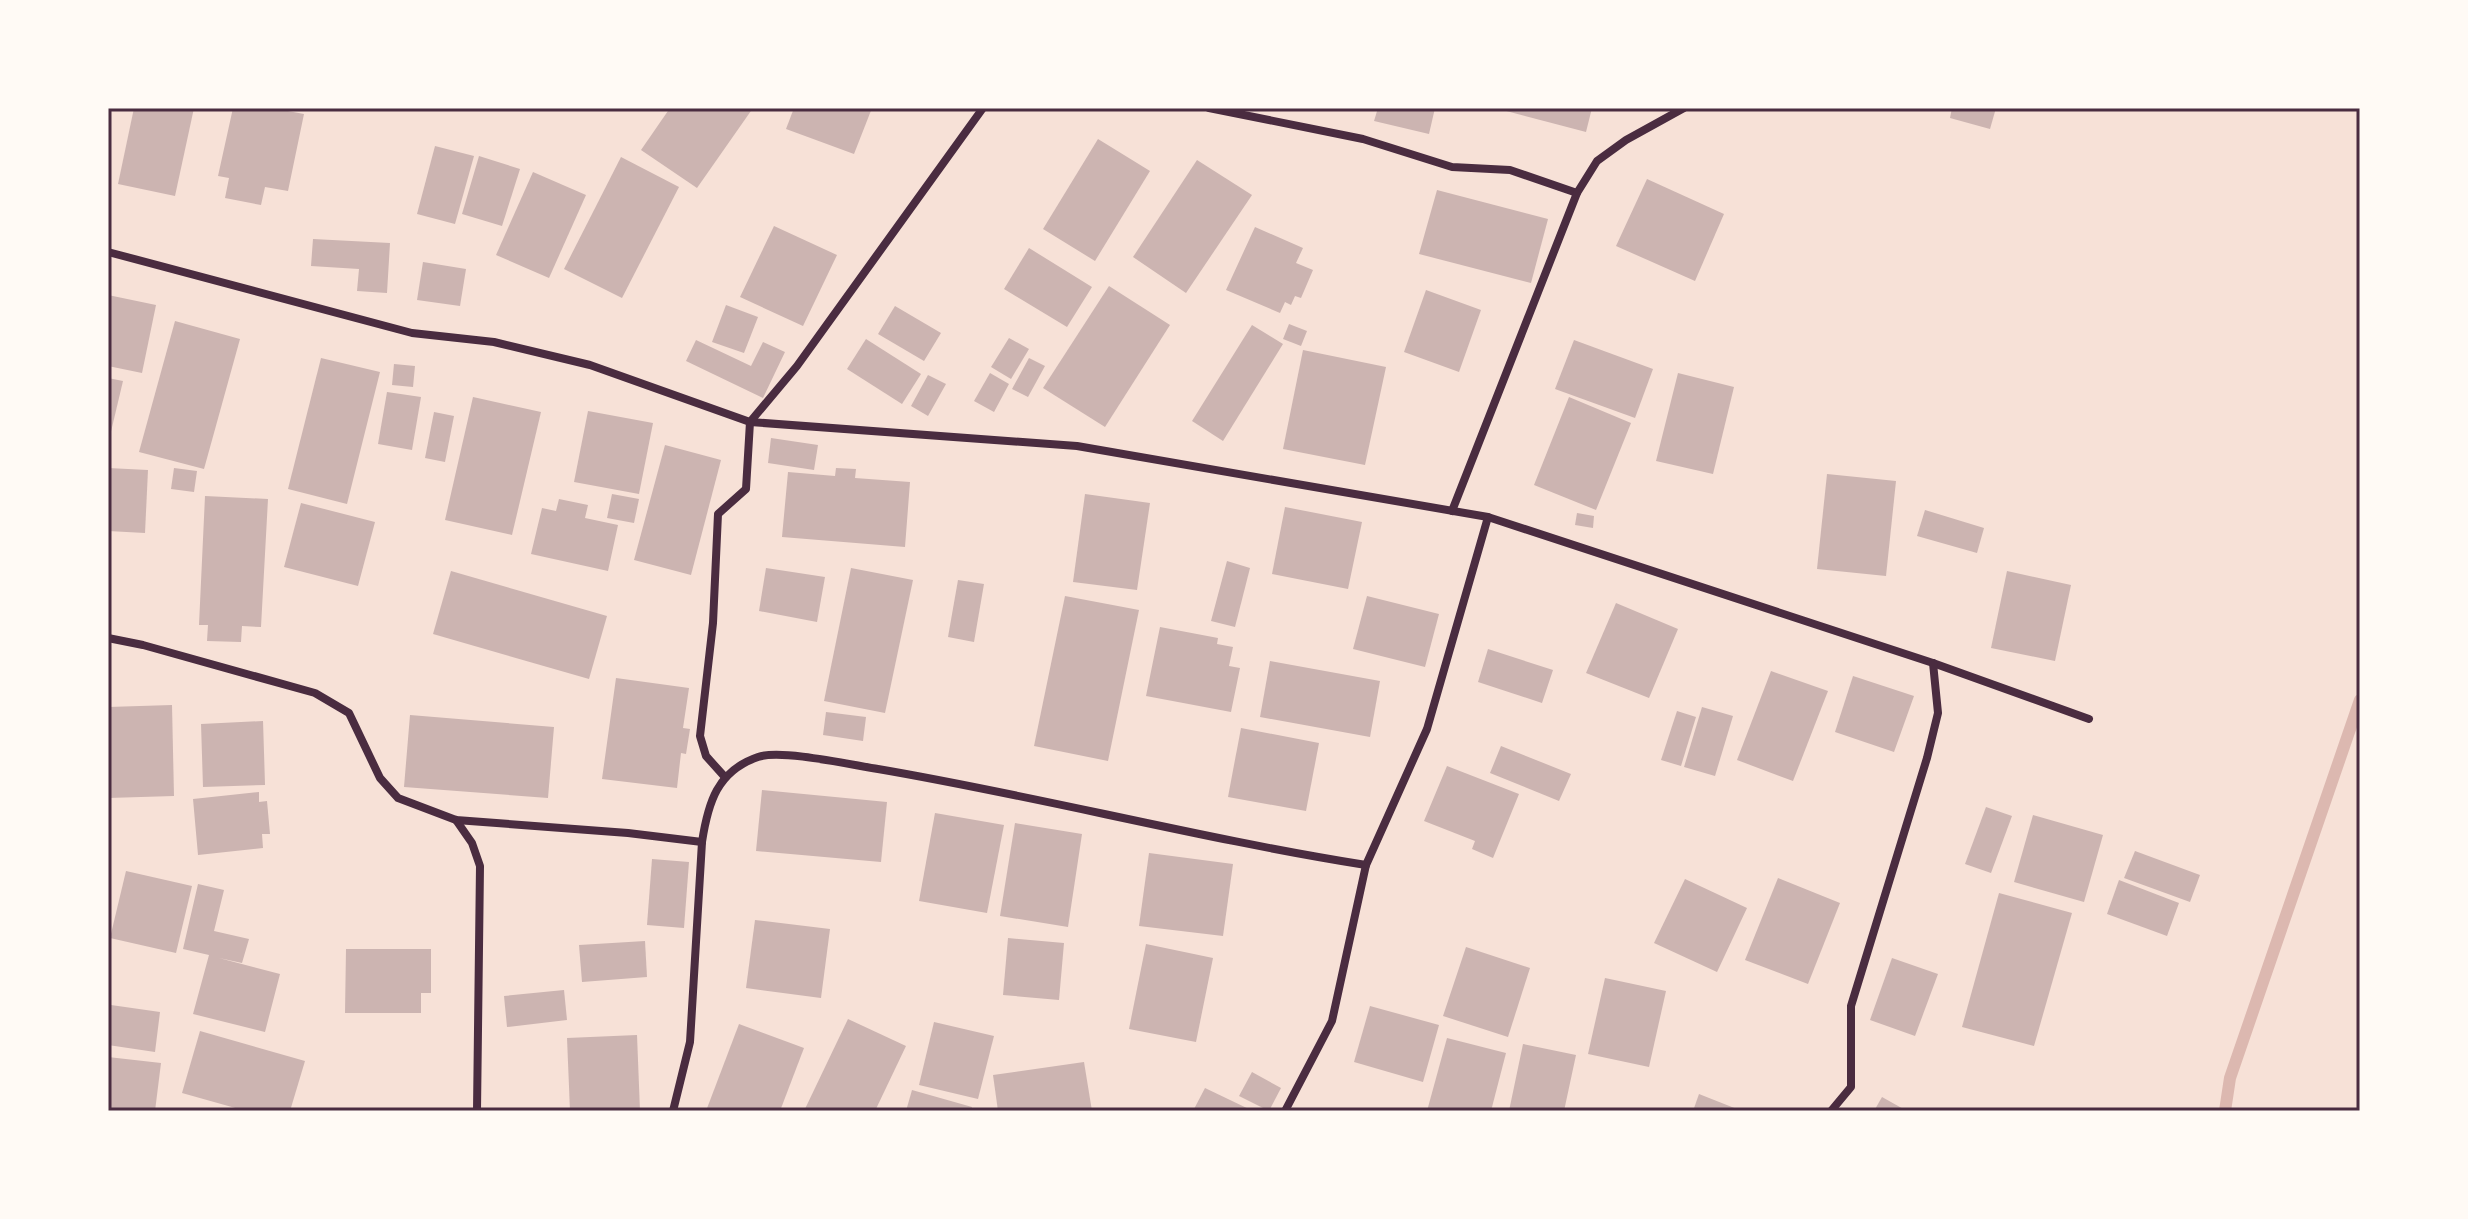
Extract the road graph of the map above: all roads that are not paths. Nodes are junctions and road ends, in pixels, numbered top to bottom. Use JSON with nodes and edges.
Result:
{"nodes":[{"id":1,"x":983,"y":108,"type":"edge"},
{"id":2,"x":1209,"y":108,"type":"edge"},
{"id":3,"x":1684,"y":108,"type":"edge"},
{"id":4,"x":1577,"y":193,"type":"junction"},
{"id":5,"x":108,"y":252,"type":"edge"},
{"id":6,"x":750,"y":422,"type":"junction"},
{"id":7,"x":1452,"y":511,"type":"junction"},
{"id":8,"x":1488,"y":517,"type":"junction"},
{"id":9,"x":108,"y":638,"type":"edge"},
{"id":10,"x":1933,"y":663,"type":"junction"},
{"id":11,"x":2089,"y":719,"type":"dead end"},
{"id":12,"x":724,"y":776,"type":"junction"},
{"id":13,"x":456,"y":820,"type":"junction"},
{"id":14,"x":702,"y":842,"type":"junction"},
{"id":15,"x":1366,"y":865,"type":"junction"},
{"id":16,"x":477,"y":1111,"type":"edge"},
{"id":17,"x":673,"y":1111,"type":"edge"},
{"id":18,"x":1285,"y":1111,"type":"edge"},
{"id":19,"x":1831,"y":1111,"type":"edge"}],
"edges":[{"from":1,"to":6,"type":"street"},
{"from":2,"to":4,"type":"street"},
{"from":3,"to":4,"type":"street"},
{"from":4,"to":7,"type":"street"},
{"from":5,"to":6,"type":"street"},
{"from":6,"to":7,"type":"street"},
{"from":6,"to":12,"type":"street"},
{"from":7,"to":8,"type":"street"},
{"from":8,"to":10,"type":"street"},
{"from":8,"to":15,"type":"street"},
{"from":9,"to":13,"type":"street"},
{"from":10,"to":11,"type":"street"},
{"from":10,"to":19,"type":"street"},
{"from":12,"to":14,"type":"street"},
{"from":12,"to":15,"type":"street"},
{"from":13,"to":14,"type":"street"},
{"from":13,"to":16,"type":"street"},
{"from":14,"to":17,"type":"street"},
{"from":15,"to":18,"type":"street"}]}
